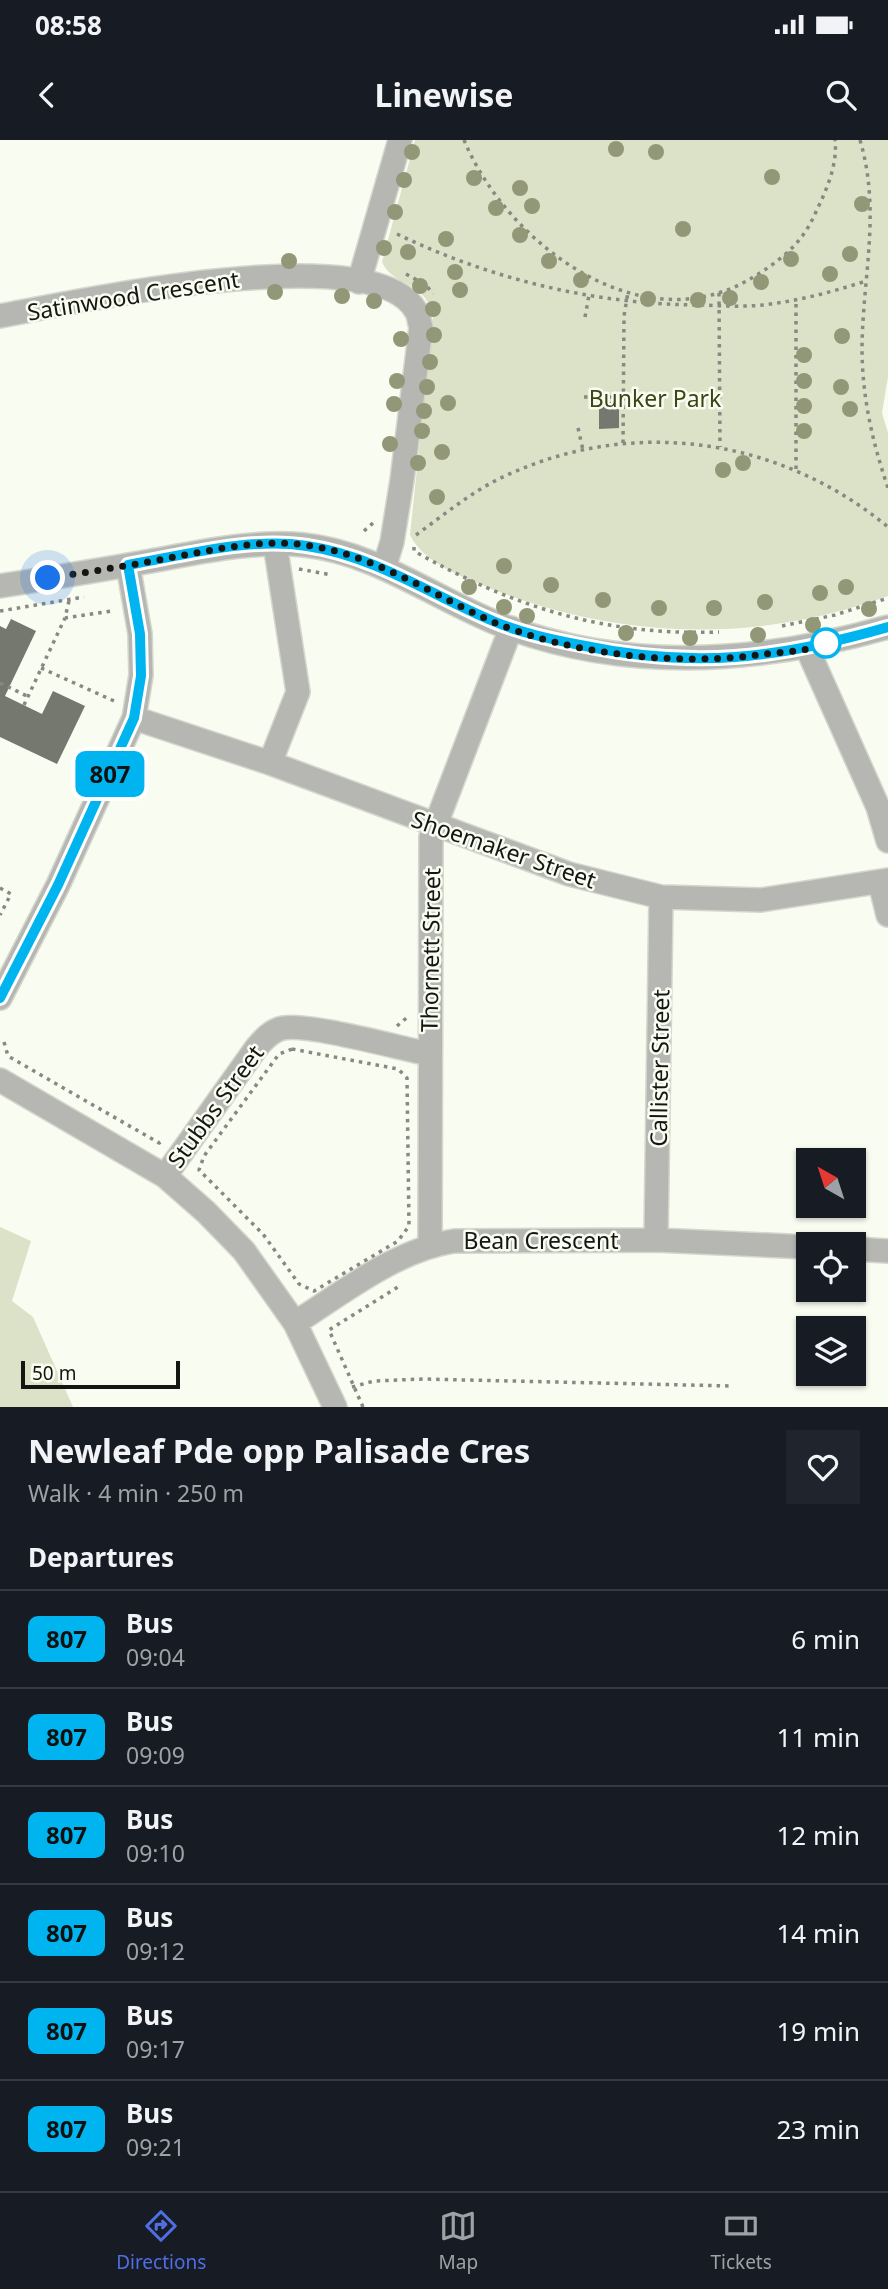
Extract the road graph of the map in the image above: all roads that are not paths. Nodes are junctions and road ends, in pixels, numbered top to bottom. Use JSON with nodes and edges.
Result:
{"nodes":[{"id":1,"x":400,"y":140,"type":"edge"},
{"id":2,"x":359,"y":282,"type":"junction"},
{"id":3,"x":0,"y":316,"type":"edge"},
{"id":4,"x":275,"y":544,"type":"junction"},
{"id":5,"x":128,"y":565,"type":"junction"},
{"id":6,"x":384,"y":568,"type":"junction"},
{"id":7,"x":0,"y":586,"type":"edge"},
{"id":8,"x":888,"y":627,"type":"edge"},
{"id":9,"x":511,"y":628,"type":"junction"},
{"id":10,"x":807,"y":648,"type":"junction"},
{"id":11,"x":134,"y":718,"type":"junction"},
{"id":12,"x":270,"y":763,"type":"junction"},
{"id":13,"x":436,"y":826,"type":"junction"},
{"id":14,"x":888,"y":841,"type":"edge"},
{"id":15,"x":884,"y":881,"type":"edge"},
{"id":16,"x":661,"y":897,"type":"junction"},
{"id":17,"x":888,"y":915,"type":"edge"},
{"id":18,"x":0,"y":998,"type":"edge"},
{"id":19,"x":429,"y":1054,"type":"junction"},
{"id":20,"x":0,"y":1080,"type":"edge"},
{"id":21,"x":165,"y":1176,"type":"junction"},
{"id":22,"x":656,"y":1240,"type":"junction"},
{"id":23,"x":430,"y":1244,"type":"junction"},
{"id":24,"x":796,"y":1246,"type":"edge"},
{"id":25,"x":866,"y":1250,"type":"edge"},
{"id":26,"x":888,"y":1251,"type":"edge"},
{"id":27,"x":295,"y":1323,"type":"junction"},
{"id":28,"x":333,"y":1401,"type":"edge"}],
"edges":[{"from":1,"to":2,"type":"street"},
{"from":2,"to":3,"type":"street","name":"Satinwood Crescent"},
{"from":2,"to":6,"type":"street","name":"Satinwood Crescent"},
{"from":4,"to":5,"type":"street"},
{"from":4,"to":6,"type":"street"},
{"from":4,"to":12,"type":"street"},
{"from":5,"to":7,"type":"street"},
{"from":5,"to":11,"type":"street"},
{"from":6,"to":9,"type":"street"},
{"from":8,"to":10,"type":"street"},
{"from":9,"to":10,"type":"street"},
{"from":9,"to":13,"type":"street","name":"Thornett Street"},
{"from":10,"to":14,"type":"street"},
{"from":11,"to":12,"type":"street","name":"Shoemaker Street"},
{"from":11,"to":18,"type":"street"},
{"from":12,"to":13,"type":"street","name":"Shoemaker Street"},
{"from":13,"to":16,"type":"street","name":"Shoemaker Street"},
{"from":13,"to":19,"type":"street","name":"Thornett Street"},
{"from":15,"to":16,"type":"street","name":"Shoemaker Street"},
{"from":15,"to":17,"type":"street"},
{"from":16,"to":22,"type":"street","name":"Callister Street"},
{"from":19,"to":21,"type":"street","name":"Stubbs Street"},
{"from":19,"to":23,"type":"street","name":"Thornett Street"},
{"from":20,"to":21,"type":"street"},
{"from":21,"to":27,"type":"street"},
{"from":22,"to":23,"type":"street","name":"Bean Crescent"},
{"from":22,"to":24,"type":"street","name":"Bean Crescent"},
{"from":23,"to":27,"type":"street","name":"Bean Crescent"},
{"from":25,"to":26,"type":"street"},
{"from":27,"to":28,"type":"street"}]}
